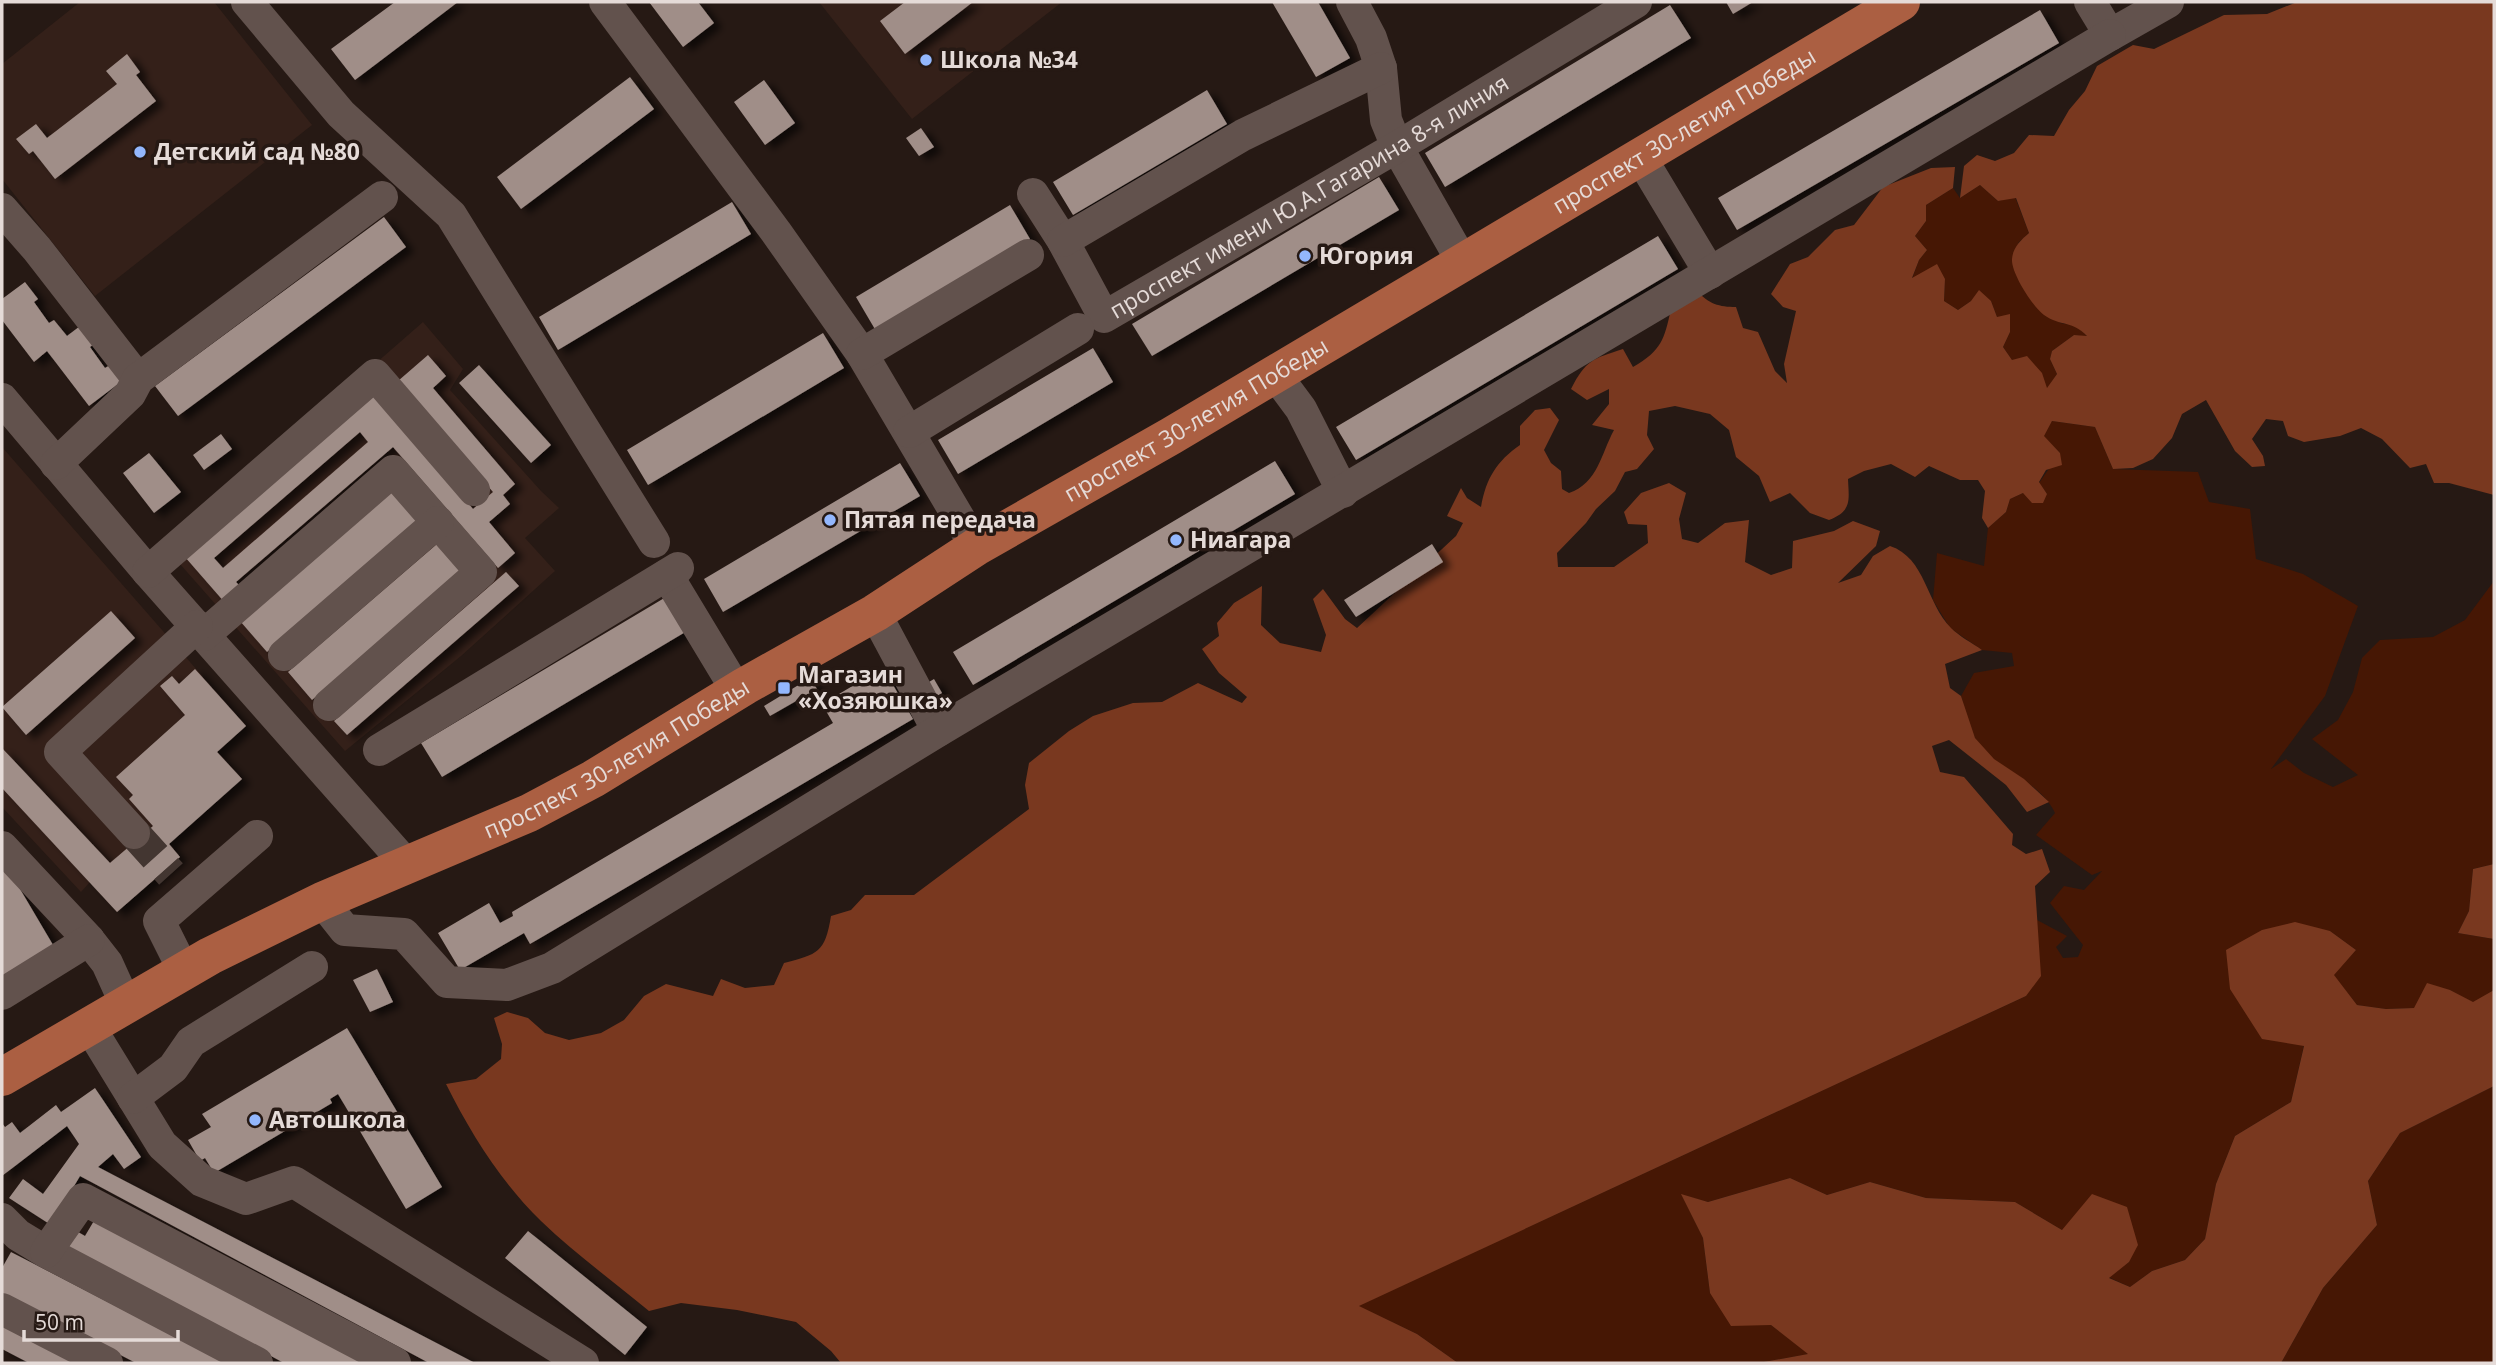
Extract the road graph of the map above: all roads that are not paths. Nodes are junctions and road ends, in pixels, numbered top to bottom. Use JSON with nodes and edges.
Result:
{"nodes":[{"id":1,"x":247,"y":2,"type":"edge"},
{"id":2,"x":605,"y":2,"type":"edge"},
{"id":3,"x":1352,"y":2,"type":"edge"},
{"id":4,"x":1636,"y":2,"type":"edge"},
{"id":5,"x":1901,"y":2,"type":"edge"},
{"id":6,"x":2090,"y":2,"type":"edge"},
{"id":7,"x":2168,"y":2,"type":"edge"},
{"id":8,"x":2110,"y":35,"type":"junction"},
{"id":9,"x":1381,"y":68,"type":"junction"},
{"id":10,"x":1397,"y":147,"type":"junction"},
{"id":11,"x":1641,"y":158,"type":"junction"},
{"id":12,"x":1033,"y":194,"type":"dead end"},
{"id":13,"x":382,"y":197,"type":"dead end"},
{"id":14,"x":2,"y":209,"type":"edge"},
{"id":15,"x":1063,"y":241,"type":"junction"},
{"id":16,"x":1028,"y":255,"type":"dead end"},
{"id":17,"x":1464,"y":263,"type":"junction"},
{"id":18,"x":1710,"y":273,"type":"junction"},
{"id":19,"x":1078,"y":329,"type":"dead end"},
{"id":20,"x":862,"y":354,"type":"junction"},
{"id":21,"x":1275,"y":374,"type":"junction"},
{"id":22,"x":138,"y":379,"type":"junction"},
{"id":23,"x":2,"y":399,"type":"edge"},
{"id":24,"x":909,"y":432,"type":"junction"},
{"id":25,"x":56,"y":464,"type":"junction"},
{"id":26,"x":474,"y":490,"type":"dead end"},
{"id":27,"x":1343,"y":492,"type":"junction"},
{"id":28,"x":438,"y":522,"type":"junction"},
{"id":29,"x":654,"y":542,"type":"dead end"},
{"id":30,"x":976,"y":547,"type":"junction"},
{"id":31,"x":148,"y":572,"type":"junction"},
{"id":32,"x":875,"y":613,"type":"junction"},
{"id":33,"x":201,"y":631,"type":"junction"},
{"id":34,"x":284,"y":654,"type":"dead end"},
{"id":35,"x":737,"y":691,"type":"junction"},
{"id":36,"x":329,"y":705,"type":"dead end"},
{"id":37,"x":938,"y":731,"type":"junction"},
{"id":38,"x":379,"y":750,"type":"dead end"},
{"id":39,"x":134,"y":833,"type":"tunnel mouth"},
{"id":40,"x":257,"y":836,"type":"dead end"},
{"id":41,"x":2,"y":847,"type":"edge"},
{"id":42,"x":407,"y":865,"type":"junction"},
{"id":43,"x":322,"y":901,"type":"junction"},
{"id":44,"x":89,"y":940,"type":"junction"},
{"id":45,"x":312,"y":967,"type":"dead end"},
{"id":46,"x":184,"y":971,"type":"junction"},
{"id":47,"x":2,"y":994,"type":"edge"},
{"id":48,"x":126,"y":1005,"type":"junction"},
{"id":49,"x":89,"y":1026,"type":"junction"},
{"id":50,"x":2,"y":1077,"type":"edge"},
{"id":51,"x":134,"y":1098,"type":"junction"},
{"id":52,"x":2,"y":1219,"type":"edge"},
{"id":53,"x":47,"y":1252,"type":"junction"},
{"id":54,"x":2,"y":1309,"type":"edge"},
{"id":55,"x":107,"y":1363,"type":"edge"},
{"id":56,"x":257,"y":1363,"type":"edge"},
{"id":57,"x":394,"y":1363,"type":"edge"},
{"id":58,"x":583,"y":1363,"type":"edge"}],
"edges":[{"from":1,"to":29,"type":"street"},
{"from":2,"to":20,"type":"street"},
{"from":3,"to":9,"type":"street"},
{"from":4,"to":10,"type":"street","name":"проспект имени Ю.А.Гагарина 8-я линия"},
{"from":5,"to":11,"type":"main road","name":"проспект 30-летия Победы"},
{"from":6,"to":8,"type":"street"},
{"from":7,"to":8,"type":"street"},
{"from":8,"to":18,"type":"street"},
{"from":9,"to":10,"type":"street"},
{"from":9,"to":15,"type":"street"},
{"from":10,"to":15,"type":"street","name":"проспект имени Ю.А.Гагарина 8-я линия"},
{"from":10,"to":17,"type":"street"},
{"from":11,"to":17,"type":"main road","name":"проспект 30-летия Победы"},
{"from":11,"to":18,"type":"street"},
{"from":12,"to":15,"type":"street","name":"проспект имени Ю.А.Гагарина 8-я линия"},
{"from":13,"to":22,"type":"street"},
{"from":14,"to":22,"type":"street"},
{"from":16,"to":20,"type":"street"},
{"from":17,"to":21,"type":"main road","name":"проспект 30-летия Победы"},
{"from":18,"to":27,"type":"street"},
{"from":19,"to":24,"type":"street"},
{"from":20,"to":24,"type":"street"},
{"from":21,"to":27,"type":"street"},
{"from":21,"to":30,"type":"main road","name":"проспект 30-летия Победы"},
{"from":22,"to":25,"type":"street"},
{"from":23,"to":25,"type":"street"},
{"from":24,"to":30,"type":"street"},
{"from":25,"to":31,"type":"street"},
{"from":26,"to":31,"type":"street"},
{"from":27,"to":37,"type":"street"},
{"from":28,"to":33,"type":"street"},
{"from":28,"to":34,"type":"street"},
{"from":28,"to":36,"type":"street"},
{"from":30,"to":32,"type":"main road","name":"проспект 30-летия Победы"},
{"from":31,"to":33,"type":"street"},
{"from":32,"to":35,"type":"main road","name":"проспект 30-летия Победы"},
{"from":32,"to":37,"type":"street"},
{"from":33,"to":39,"type":"street"},
{"from":33,"to":42,"type":"street"},
{"from":35,"to":38,"type":"street"},
{"from":35,"to":42,"type":"main road","name":"проспект 30-летия Победы"},
{"from":37,"to":43,"type":"street"},
{"from":40,"to":46,"type":"street"},
{"from":41,"to":44,"type":"street"},
{"from":42,"to":43,"type":"main road","name":"проспект 30-летия Победы"},
{"from":43,"to":46,"type":"main road","name":"проспект 30-летия Победы"},
{"from":44,"to":47,"type":"street"},
{"from":44,"to":48,"type":"street"},
{"from":45,"to":51,"type":"street"},
{"from":46,"to":48,"type":"main road","name":"проспект 30-летия Победы"},
{"from":48,"to":49,"type":"main road","name":"проспект 30-летия Победы"},
{"from":49,"to":50,"type":"main road","name":"проспект 30-летия Победы"},
{"from":49,"to":51,"type":"street"},
{"from":51,"to":58,"type":"street"},
{"from":52,"to":53,"type":"street"},
{"from":53,"to":56,"type":"street"},
{"from":53,"to":57,"type":"street"},
{"from":54,"to":55,"type":"street"}]}
